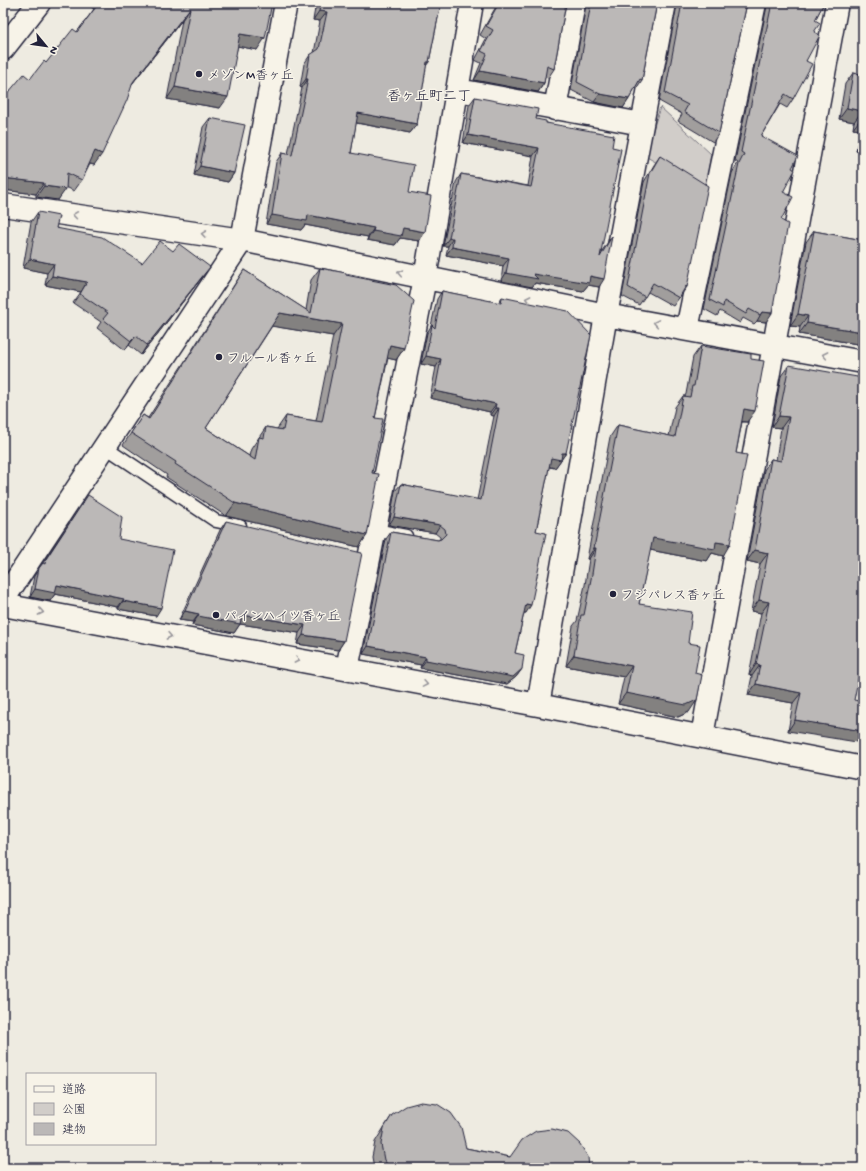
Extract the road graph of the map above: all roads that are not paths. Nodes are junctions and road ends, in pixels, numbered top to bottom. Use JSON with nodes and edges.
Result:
{"nodes":[{"id":1,"x":39,"y":3,"type":"edge"},
{"id":2,"x":286,"y":3,"type":"edge"},
{"id":3,"x":472,"y":3,"type":"edge"},
{"id":4,"x":574,"y":3,"type":"edge"},
{"id":5,"x":665,"y":3,"type":"edge"},
{"id":6,"x":755,"y":3,"type":"edge"},
{"id":7,"x":837,"y":3,"type":"edge"},
{"id":8,"x":3,"y":49,"type":"edge"},
{"id":9,"x":458,"y":90,"type":"junction"},
{"id":10,"x":555,"y":109,"type":"junction"},
{"id":11,"x":642,"y":124,"type":"junction"},
{"id":12,"x":3,"y":204,"type":"edge"},
{"id":13,"x":242,"y":240,"type":"junction"},
{"id":14,"x":425,"y":278,"type":"junction"},
{"id":15,"x":606,"y":315,"type":"junction"},
{"id":16,"x":687,"y":329,"type":"junction"},
{"id":17,"x":774,"y":345,"type":"junction"},
{"id":18,"x":863,"y":362,"type":"edge"},
{"id":19,"x":104,"y":446,"type":"junction"},
{"id":20,"x":254,"y":530,"type":"edge"},
{"id":21,"x":375,"y":530,"type":"junction"},
{"id":22,"x":418,"y":538,"type":"edge"},
{"id":23,"x":3,"y":600,"type":"edge"},
{"id":24,"x":3,"y":605,"type":"edge"},
{"id":25,"x":347,"y":669,"type":"junction"},
{"id":26,"x":538,"y":705,"type":"junction"},
{"id":27,"x":702,"y":736,"type":"junction"},
{"id":28,"x":863,"y":768,"type":"edge"}],
"edges":[{"from":1,"to":8,"type":"street"},
{"from":2,"to":13,"type":"street"},
{"from":3,"to":9,"type":"street"},
{"from":4,"to":10,"type":"street"},
{"from":5,"to":11,"type":"street"},
{"from":6,"to":16,"type":"street"},
{"from":7,"to":17,"type":"street"},
{"from":9,"to":10,"type":"street"},
{"from":9,"to":14,"type":"street"},
{"from":10,"to":11,"type":"street"},
{"from":11,"to":15,"type":"street"},
{"from":13,"to":12,"type":"street","one_way":true},
{"from":14,"to":13,"type":"street","one_way":true},
{"from":13,"to":19,"type":"street"},
{"from":15,"to":14,"type":"street","one_way":true},
{"from":14,"to":21,"type":"street"},
{"from":16,"to":15,"type":"street","one_way":true},
{"from":15,"to":26,"type":"street"},
{"from":16,"to":17,"type":"street"},
{"from":18,"to":17,"type":"street","one_way":true},
{"from":17,"to":27,"type":"street"},
{"from":19,"to":20,"type":"lane"},
{"from":19,"to":23,"type":"street"},
{"from":21,"to":22,"type":"lane"},
{"from":21,"to":25,"type":"street"},
{"from":24,"to":25,"type":"street","one_way":true},
{"from":25,"to":26,"type":"street","one_way":true},
{"from":26,"to":27,"type":"street"},
{"from":27,"to":28,"type":"street"}]}
